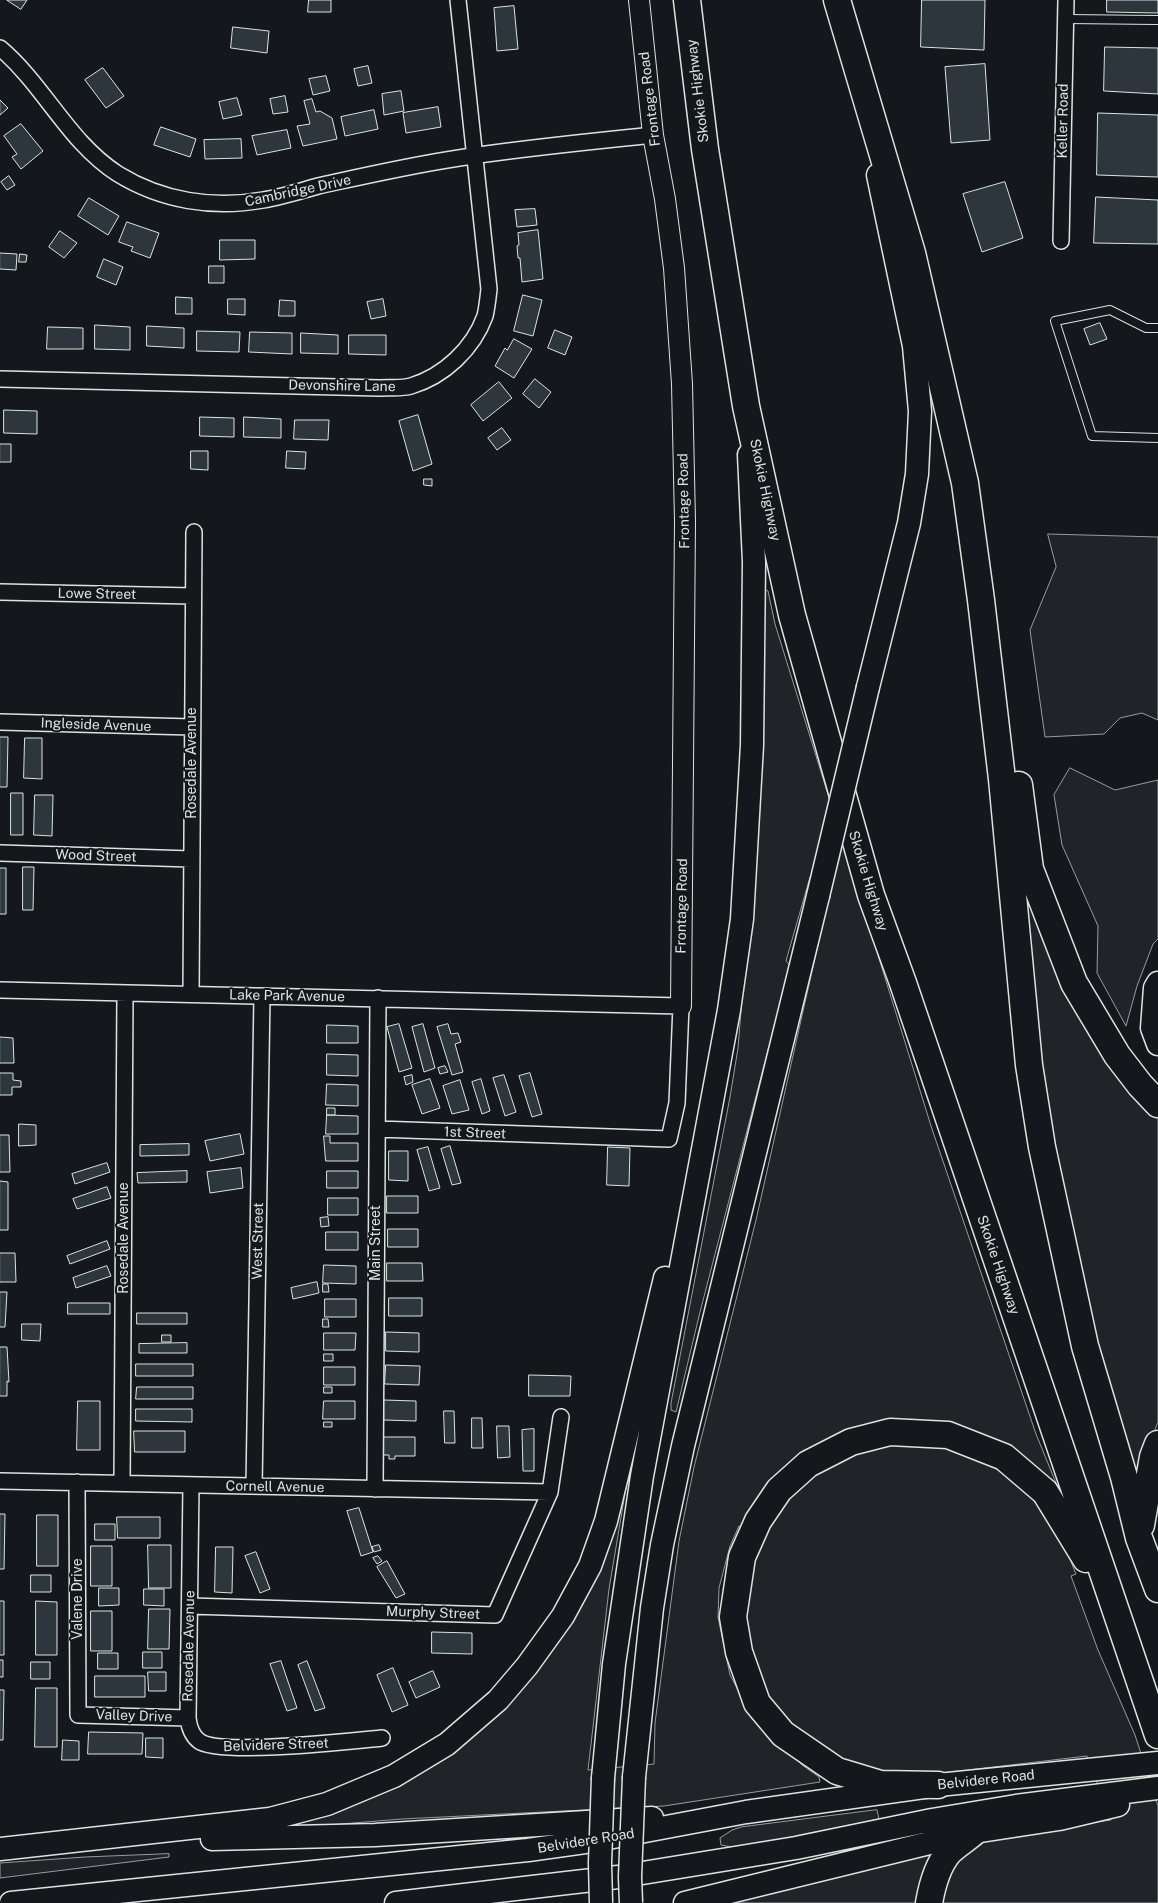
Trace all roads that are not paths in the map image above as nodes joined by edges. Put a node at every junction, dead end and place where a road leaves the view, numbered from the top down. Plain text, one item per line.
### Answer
1 (458, 0) edge
2 (639, 0) edge
3 (687, 0) edge
4 (837, 0) edge
5 (1066, 0) edge
6 (1066, 19) junction
7 (1158, 20) edge
8 (0, 48) edge
9 (852, 54) junction
10 (653, 135) junction
11 (474, 156) junction
12 (1061, 241) dead end
13 (1158, 328) edge
14 (0, 379) edge
15 (746, 406) junction
16 (1158, 438) edge
17 (965, 483) junction
18 (194, 532) dead end
19 (0, 592) edge
20 (193, 596) junction
21 (0, 722) edge
22 (192, 727) junction
23 (0, 853) edge
24 (191, 860) junction
25 (1158, 983) edge
26 (0, 990) edge
27 (125, 993) junction
28 (190, 994) junction
29 (262, 996) junction
30 (378, 998) junction
31 (681, 1006) junction
32 (1158, 1044) edge
33 (1158, 1104) edge
34 (377, 1129) junction
35 (697, 1188) junction
36 (561, 1417) dead end
37 (1158, 1444) edge
38 (0, 1481) edge
39 (77, 1482) junction
40 (122, 1483) junction
41 (191, 1485) junction
42 (254, 1486) junction
43 (375, 1488) junction
44 (550, 1492) junction
45 (1139, 1538) junction
46 (1158, 1589) edge
47 (190, 1606) junction
48 (1114, 1609) junction
49 (80, 1715) joint
50 (188, 1718) junction
51 (1158, 1735) edge
52 (382, 1738) dead end
53 (1158, 1763) edge
54 (938, 1785) junction
55 (1158, 1788) edge
56 (1114, 1799) junction
57 (746, 1812) junction
58 (974, 1832) junction
59 (58, 1843) junction
60 (0, 1849) edge
61 (11, 1903) edge
62 (396, 1903) edge
63 (601, 1903) edge
64 (631, 1903) edge
65 (685, 1903) edge
66 (928, 1903) edge

1 - 11 street, Devonshire Lane
2 - 10 street, Frontage Road
3 - 15 highway, Skokie Highway
4 - 9 highway
5 - 6 street, Keller Road
6 - 7 lane
6 - 12 street, Keller Road
8 - 11 street, Cambridge Drive
9 - 17 highway
9 - 64 main road, bridge
10 - 11 street, Cambridge Drive
10 - 31 street, Frontage Road
11 - 14 street, Devonshire Lane
13 - 16 lane
15 - 35 main road
15 - 48 highway, Skokie Highway
17 - 33 highway
17 - 45 highway
18 - 20 street, Rosedale Avenue
19 - 20 street, Lowe Street
20 - 22 street, Rosedale Avenue
21 - 22 street, Ingleside Avenue
22 - 24 street, Rosedale Avenue
23 - 24 street, Wood Street
24 - 28 street, Rosedale Avenue
25 - 32 main road
26 - 27 street, Lake Park Avenue
27 - 28 street, Lake Park Avenue
27 - 40 street, Rosedale Avenue
28 - 29 street, Lake Park Avenue
29 - 30 street, Lake Park Avenue
29 - 42 street, West Street
30 - 31 street, Lake Park Avenue
30 - 34 street, Main Street
31 - 34 street, 1st Street
34 - 43 street, Main Street
35 - 59 main road
35 - 63 main road, bridge
36 - 44 street, Murphy Street
37 - 45 highway
38 - 39 street, Cornell Avenue
39 - 40 street, Cornell Avenue
39 - 49 street, Valene Drive
40 - 41 street, Cornell Avenue
41 - 42 street, Cornell Avenue
41 - 47 street, Rosedale Avenue
42 - 43 street, Cornell Avenue
43 - 44 street, Cornell Avenue
44 - 47 street, Murphy Street
45 - 46 highway
47 - 50 street, Rosedale Avenue
48 - 51 highway, Skokie Highway
48 - 54 highway
49 - 50 street, Valley Drive
50 - 52 street, Belvidere Street
53 - 54 main road, Belvidere Road
54 - 57 main road, Belvidere Road
55 - 56 main road, Belvidere Road
56 - 58 main road
56 - 62 main road, Belvidere Road
57 - 59 main road
57 - 61 main road, Belvidere Road
58 - 65 main road
58 - 66 highway
59 - 60 main road

